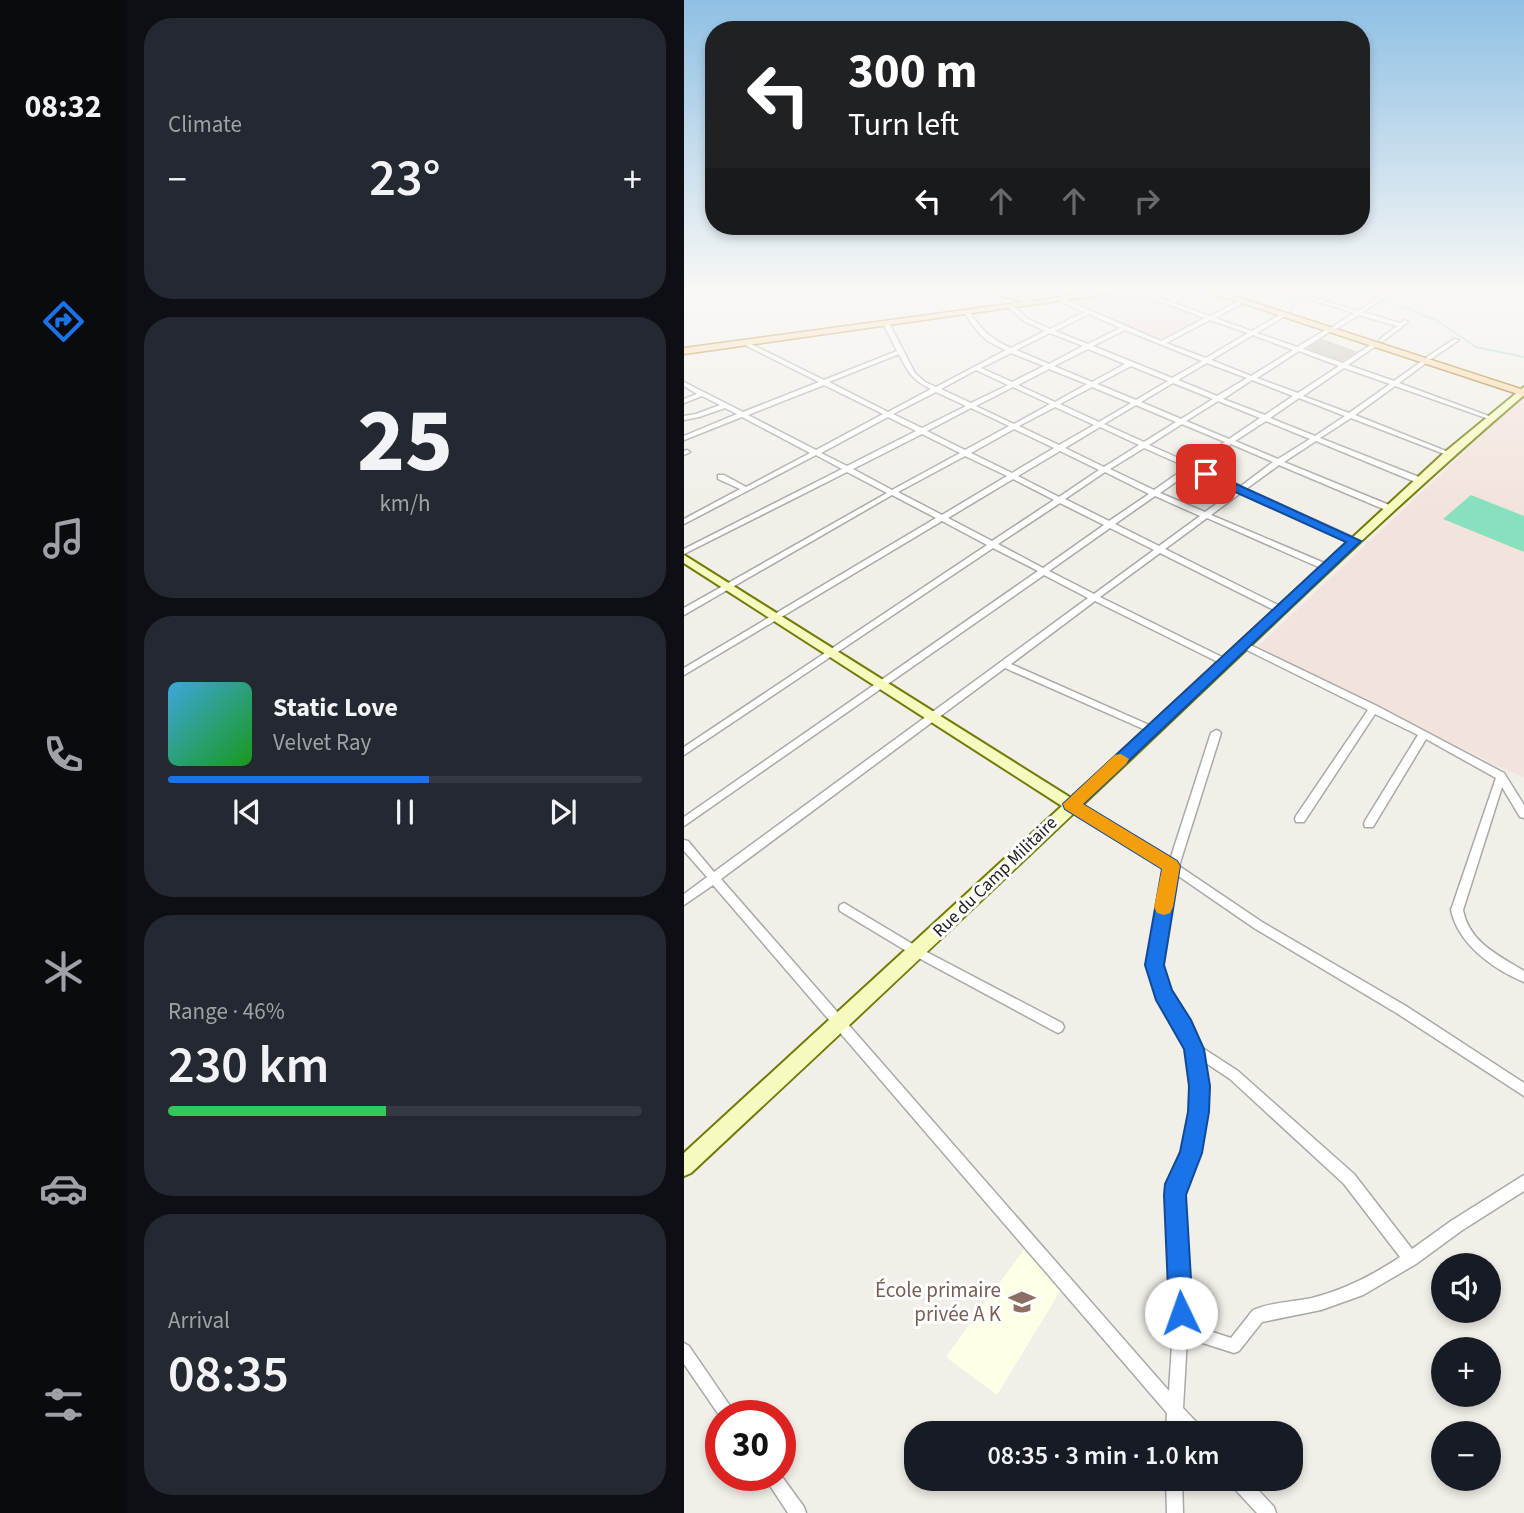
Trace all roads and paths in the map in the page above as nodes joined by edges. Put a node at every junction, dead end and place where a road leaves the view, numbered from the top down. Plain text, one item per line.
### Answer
1 (780, 361) edge
2 (877, 361) edge
3 (905, 361) edge
4 (990, 361) edge
5 (1034, 361) edge
6 (1062, 361) edge
7 (1125, 361) edge
8 (1206, 361) joint
9 (1279, 361) edge
10 (1331, 361) edge
11 (1350, 361) edge
12 (1426, 361) edge
13 (1429, 361) edge
14 (1131, 363) junction
15 (1344, 365) junction
16 (1049, 367) junction
17 (976, 368) junction
18 (1250, 378) junction
19 (1172, 379) junction
20 (821, 381) junction
21 (1395, 383) junction
22 (684, 384) edge
23 (1091, 384) junction
24 (1012, 385) junction
25 (935, 389) junction
26 (1523, 391) edge
27 (702, 394) junction
28 (1298, 396) junction
29 (1217, 398) junction
30 (684, 401) edge
31 (1135, 402) junction
32 (1054, 404) junction
33 (723, 406) junction
34 (970, 407) junction
35 (739, 414) junction
36 (888, 415) junction
37 (1350, 416) junction
38 (1265, 417) junction
39 (684, 418) edge
40 (1491, 418) junction
41 (1182, 421) junction
42 (1096, 424) junction
43 (1013, 428) junction
44 (920, 432) junction
45 (684, 438) edge
46 (1315, 438) junction
47 (1228, 443) junction
48 (1145, 446) junction
49 (1059, 448) junction
50 (813, 453) junction
51 (965, 454) junction
52 (1449, 454) junction
53 (1277, 463) junction
54 (845, 468) junction
55 (1191, 468) junction
56 (1105, 469) junction
57 (1011, 476) junction
58 (721, 477) dead end
59 (1421, 481) junction
60 (745, 489) junction
61 (1242, 490) junction
62 (893, 492) junction
63 (1156, 494) junction
64 (1059, 500) junction
65 (1391, 509) junction
66 (1206, 516) junction
67 (943, 518) junction
68 (684, 522) edge
69 (1111, 524) junction
70 (1354, 541) junction
71 (993, 544) junction
72 (1161, 549) junction
73 (684, 552) edge
74 (684, 558) edge
75 (1326, 567) junction
76 (1044, 572) junction
77 (729, 587) junction
78 (1094, 597) junction
79 (1281, 610) junction
80 (684, 612) edge
81 (777, 618) junction
82 (1244, 645) junction
83 (832, 652) junction
84 (1225, 662) junction
85 (1004, 664) junction
86 (684, 672) edge
87 (882, 685) junction
88 (1374, 708) junction
89 (932, 717) junction
90 (1153, 730) junction
91 (1216, 733) dead end
92 (1424, 734) junction
93 (684, 752) edge
94 (1501, 776) junction
95 (1071, 804) junction
96 (1524, 814) edge
97 (1299, 818) dead end
98 (684, 822) edge
99 (1369, 824) dead end
100 (684, 844) edge
101 (1171, 866) junction
102 (712, 878) junction
103 (684, 900) edge
104 (844, 908) dead end
105 (917, 952) junction
106 (1524, 977) edge
107 (839, 1023) junction
108 (1058, 1027) dead end
109 (1194, 1049) junction
110 (1524, 1090) edge
111 (684, 1166) edge
112 (1524, 1182) edge
113 (1411, 1259) junction
114 (1181, 1329) junction
115 (684, 1351) edge
116 (719, 1400) edge
117 (1173, 1409) junction
118 (1174, 1421) edge
119 (1184, 1421) edge
120 (782, 1491) edge
121 (1175, 1491) edge
122 (1248, 1491) edge
123 (798, 1513) edge
124 (1175, 1513) edge
125 (1268, 1513) edge

1 - 20 street
2 - 20 street
3 - 25 street
4 - 17 street
5 - 16 street
6 - 16 street
7 - 14 street
8 - 18 street
8 - 19 street
9 - 18 street
10 - 15 street
11 - 15 street
12 - 21 street
13 - 26 main road
14 - 19 street
14 - 23 street
15 - 21 street
15 - 28 street
16 - 23 street
16 - 24 street
17 - 24 street
17 - 25 street
18 - 28 street
18 - 29 street
19 - 29 street
19 - 31 street
20 - 35 street
20 - 36 street
21 - 37 street
21 - 40 street
22 - 27 street
23 - 31 street
23 - 32 street
24 - 32 street
24 - 34 street
25 - 34 street
25 - 36 street
26 - 40 street, Rue du Camp Militaire
27 - 30 street
27 - 33 street
28 - 37 street
28 - 38 street
29 - 38 street
29 - 41 street
31 - 41 street
31 - 42 street
32 - 42 street
32 - 43 street
33 - 35 street
33 - 39 street
34 - 43 street
34 - 44 street
35 - 45 street
35 - 50 street
36 - 44 street
36 - 50 street
37 - 46 street
37 - 52 street
38 - 46 street
38 - 47 street
40 - 52 street, Rue du Camp Militaire
41 - 47 street
41 - 48 street
42 - 48 street
42 - 49 street
43 - 49 street
43 - 51 street
44 - 51 street
44 - 54 street
46 - 53 street
46 - 59 street
47 - 53 street
47 - 55 street
48 - 55 street
48 - 56 street
49 - 56 street
49 - 57 street
50 - 54 street
50 - 60 street
51 - 57 street
51 - 62 street
52 - 59 street, Rue du Camp Militaire
53 - 61 street
53 - 65 street
54 - 62 street
54 - 73 street
55 - 61 street
55 - 63 street
56 - 63 street
56 - 64 street
57 - 64 street
57 - 67 street
58 - 60 street
59 - 65 street, Rue du Camp Militaire
60 - 68 street
61 - 66 street
61 - 70 street
62 - 67 street
62 - 77 street
63 - 66 street
63 - 69 street
64 - 69 street
64 - 71 street
65 - 70 street, Rue du Camp Militaire
66 - 72 street
66 - 75 street
67 - 71 street
67 - 81 street
69 - 72 street
69 - 76 street
70 - 75 street, Rue du Camp Militaire
71 - 76 street
71 - 83 street
72 - 78 street
72 - 79 street
74 - 77 street
75 - 79 street, Rue du Camp Militaire
76 - 78 street
76 - 87 street
77 - 80 street
77 - 81 street
78 - 84 street
78 - 85 street
79 - 82 street, Rue du Camp Militaire
81 - 83 street
81 - 86 street
82 - 84 street, Rue du Camp Militaire
82 - 88 street
83 - 87 street
83 - 93 street
84 - 90 street, Rue du Camp Militaire
85 - 89 street
85 - 90 street
87 - 89 street
87 - 98 street
88 - 92 street
88 - 97 street
89 - 95 street
89 - 102 street
90 - 95 street, Rue du Camp Militaire
91 - 101 street
92 - 94 street
92 - 99 street
94 - 96 street
94 - 106 street
95 - 101 street
95 - 105 street, Rue du Camp Militaire
100 - 102 street
101 - 109 street
101 - 110 street
102 - 103 street
102 - 107 street
104 - 105 street
105 - 107 street, Rue du Camp Militaire
105 - 108 street
107 - 111 street, Rue du Camp Militaire
107 - 117 street
109 - 113 street
109 - 114 street
112 - 113 street
113 - 114 street
114 - 117 street
115 - 116 street
117 - 118 street
117 - 119 street
120 - 123 street
121 - 124 street
122 - 125 street

